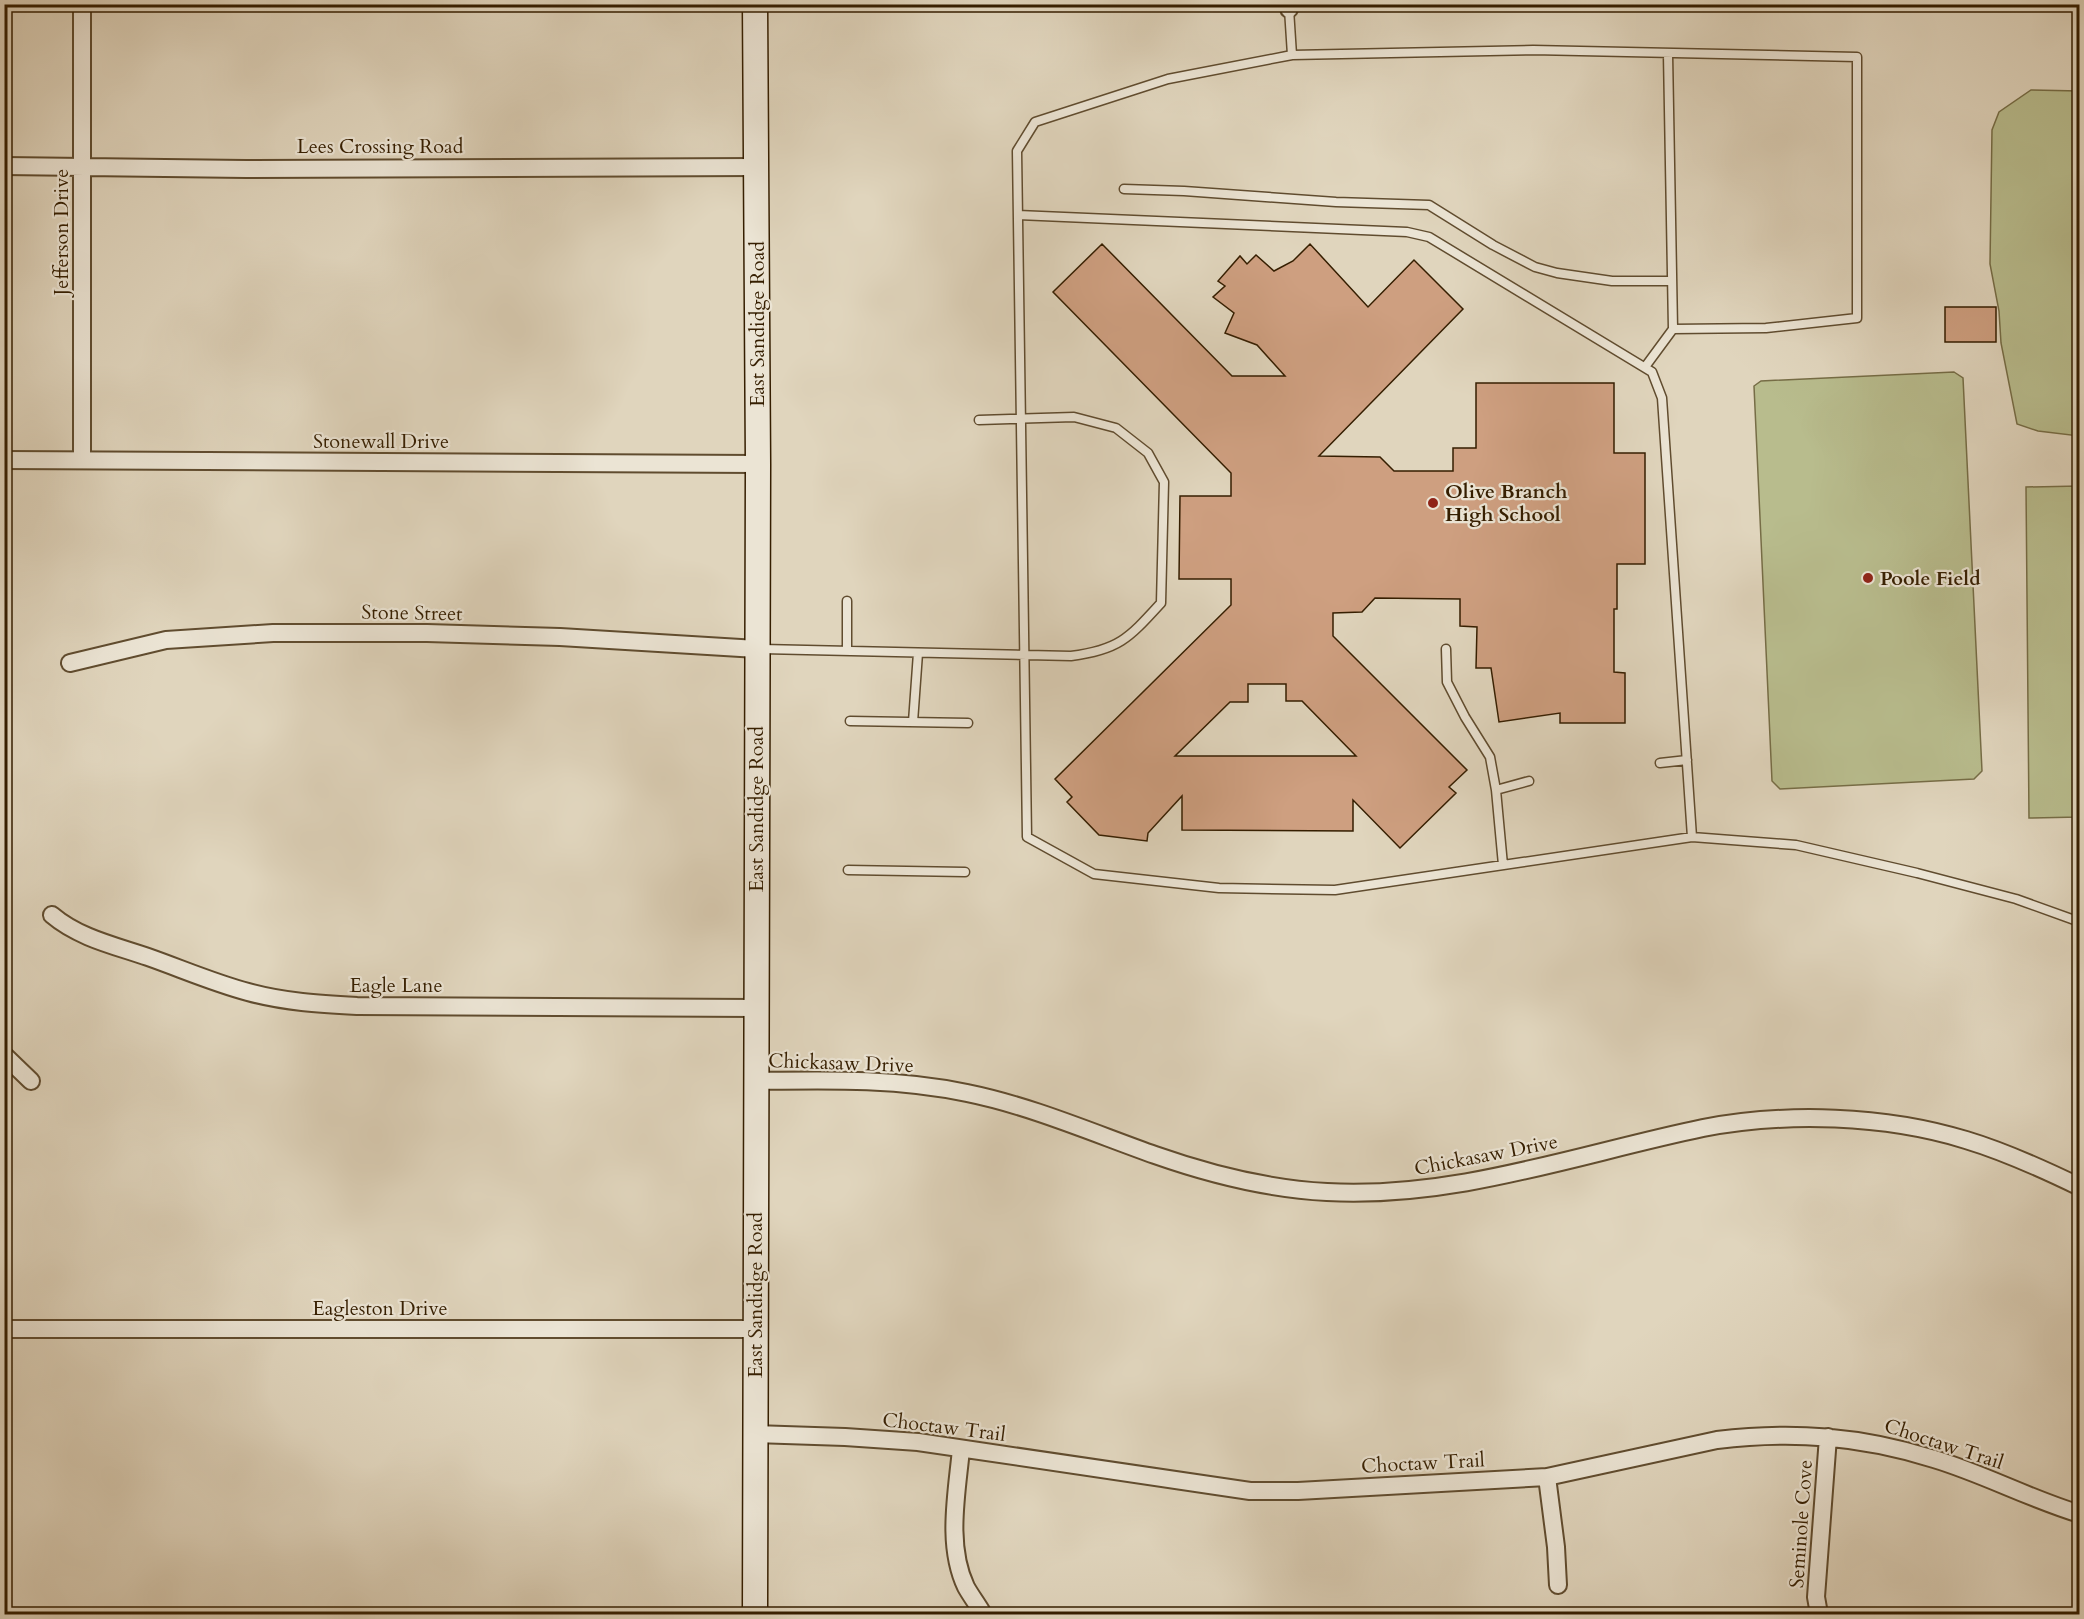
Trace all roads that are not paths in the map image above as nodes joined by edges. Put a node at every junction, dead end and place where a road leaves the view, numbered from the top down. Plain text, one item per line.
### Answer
1 (82, 4) edge
2 (755, 4) edge
3 (1289, 7) edge
4 (1668, 54) junction
5 (1292, 55) junction
6 (4, 166) edge
7 (82, 166) junction
8 (756, 166) junction
9 (1124, 189) dead end
10 (1018, 215) junction
11 (1672, 281) junction
12 (1673, 328) junction
13 (1645, 367) junction
14 (979, 420) dead end
15 (1021, 420) junction
16 (4, 460) edge
17 (82, 460) junction
18 (758, 464) junction
19 (847, 602) dead end
20 (757, 649) junction
21 (1446, 649) dead end
22 (847, 651) junction
23 (918, 653) junction
24 (1025, 655) junction
25 (70, 663) dead end
26 (850, 721) dead end
27 (913, 722) junction
28 (968, 723) dead end
29 (1687, 760) junction
30 (1660, 763) dead end
31 (1529, 781) dead end
32 (1496, 790) junction
33 (1692, 837) junction
34 (1503, 865) junction
35 (848, 870) dead end
36 (965, 872) dead end
37 (52, 915) dead end
38 (2079, 922) edge
39 (756, 1008) junction
40 (4, 1055) edge
41 (31, 1081) dead end
42 (756, 1081) junction
43 (2079, 1187) edge
44 (4, 1329) edge
45 (755, 1329) junction
46 (755, 1434) junction
47 (1828, 1437) junction
48 (961, 1449) junction
49 (1547, 1477) junction
50 (2079, 1514) edge
51 (1558, 1584) dead end
52 (755, 1614) edge
53 (984, 1614) edge
54 (1819, 1614) edge

1 - 7 street, Jefferson Drive
2 - 8 street, East Sandidge Road
3 - 5 lane
4 - 5 lane
4 - 11 lane
4 - 12 lane
5 - 10 lane
6 - 7 street, Lees Crossing Road
7 - 8 street, Lees Crossing Road
7 - 17 street, Jefferson Drive
8 - 18 street, East Sandidge Road
9 - 11 lane
10 - 13 lane
10 - 15 lane
11 - 12 lane
12 - 13 lane
13 - 29 lane
14 - 15 lane
15 - 24 lane
15 - 24 lane
16 - 17 street, Stonewall Drive
17 - 18 street, Stonewall Drive
18 - 20 street, East Sandidge Road
19 - 22 lane
20 - 22 lane
20 - 25 street, Stone Street
20 - 39 street, East Sandidge Road
21 - 32 lane
22 - 23 lane
23 - 24 lane
23 - 27 lane
24 - 34 lane
26 - 27 lane
27 - 28 lane
29 - 30 lane
29 - 33 lane
31 - 32 lane
32 - 34 lane
33 - 34 lane
33 - 38 lane
35 - 36 lane
37 - 39 street, Eagle Lane
39 - 42 street, East Sandidge Road
40 - 41 street
42 - 43 street, Chickasaw Drive
42 - 45 street, East Sandidge Road
44 - 45 street, Eagleston Drive
45 - 46 street, East Sandidge Road
46 - 48 street, Choctaw Trail
46 - 52 street, East Sandidge Road
47 - 49 street, Choctaw Trail
47 - 50 street, Choctaw Trail
47 - 54 street, Seminole Cove
48 - 49 street, Choctaw Trail
48 - 53 street
49 - 51 street

